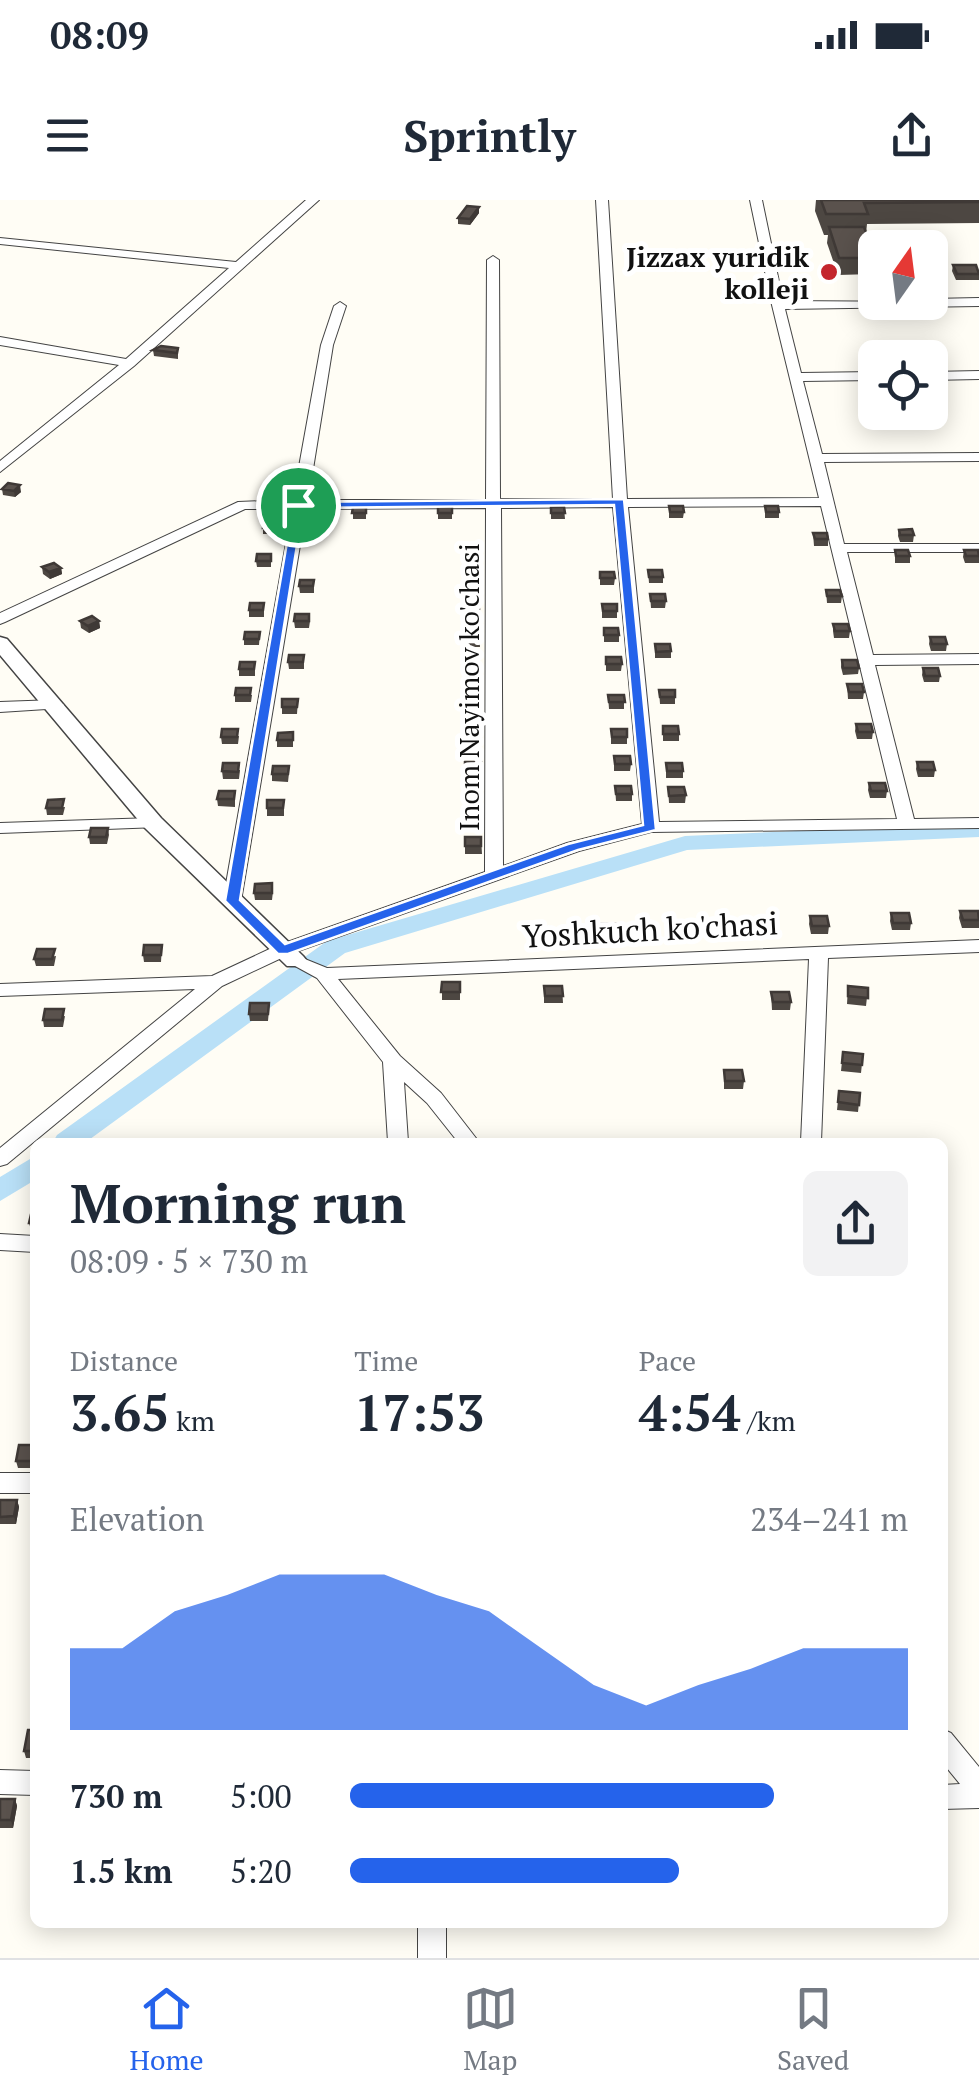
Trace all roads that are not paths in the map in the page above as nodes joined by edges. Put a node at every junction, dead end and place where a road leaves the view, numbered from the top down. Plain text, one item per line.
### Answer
1 (313, 200) edge
2 (602, 200) edge
3 (756, 200) edge
4 (0, 241) edge
5 (494, 260) dead end
6 (242, 266) junction
7 (979, 302) edge
8 (778, 305) junction
9 (340, 306) dead end
10 (0, 341) edge
11 (129, 363) junction
12 (979, 375) edge
13 (858, 376) edge
14 (948, 376) edge
15 (798, 377) junction
16 (979, 457) edge
17 (819, 458) junction
18 (0, 468) edge
19 (492, 502) junction
20 (620, 502) junction
21 (828, 502) junction
22 (298, 505) junction
23 (840, 548) junction
24 (979, 548) edge
25 (0, 619) edge
26 (0, 643) edge
27 (979, 659) edge
28 (866, 660) junction
29 (56, 706) junction
30 (0, 707) edge
31 (152, 823) junction
32 (979, 823) edge
33 (907, 825) junction
34 (650, 827) junction
35 (0, 828) edge
36 (494, 874) junction
37 (232, 901) junction
38 (979, 946) edge
39 (819, 950) junction
40 (302, 963) junction
41 (215, 982) junction
42 (0, 990) edge
43 (393, 1061) junction
44 (398, 1138) edge
45 (466, 1138) edge
46 (811, 1138) edge
47 (0, 1159) edge
48 (0, 1242) edge
49 (30, 1244) edge
50 (0, 1482) edge
51 (30, 1484) edge
52 (948, 1749) edge
53 (0, 1782) edge
54 (30, 1783) edge
55 (979, 1788) edge
56 (948, 1796) edge
57 (979, 1796) edge
58 (432, 1928) edge
59 (432, 1958) edge

1 - 6 street
2 - 20 street
3 - 8 street
4 - 6 street
5 - 19 street, Inom Nayimov ko'chasi
6 - 11 street
7 - 8 street
8 - 15 street
9 - 22 street
10 - 11 street
11 - 18 street
12 - 14 street
13 - 15 street
15 - 17 street
16 - 17 street
17 - 21 street
19 - 20 street
19 - 22 street
19 - 36 street, Inom Nayimov ko'chasi
20 - 21 street
20 - 34 street
21 - 23 street
22 - 25 street
22 - 37 street
23 - 24 street
23 - 28 street
26 - 29 street
27 - 28 street
28 - 33 street
29 - 30 street
29 - 31 street
31 - 35 street
31 - 37 street
32 - 33 street
33 - 34 street
34 - 36 street
36 - 40 street
37 - 40 street
38 - 39 street, Yoshkuch ko'chasi
39 - 40 street, Yoshkuch ko'chasi
39 - 46 street
40 - 41 street
40 - 43 street
41 - 42 street
41 - 47 street
43 - 44 street
43 - 45 street
48 - 49 street
50 - 51 street
52 - 55 street
53 - 54 street
56 - 57 street
58 - 59 street

